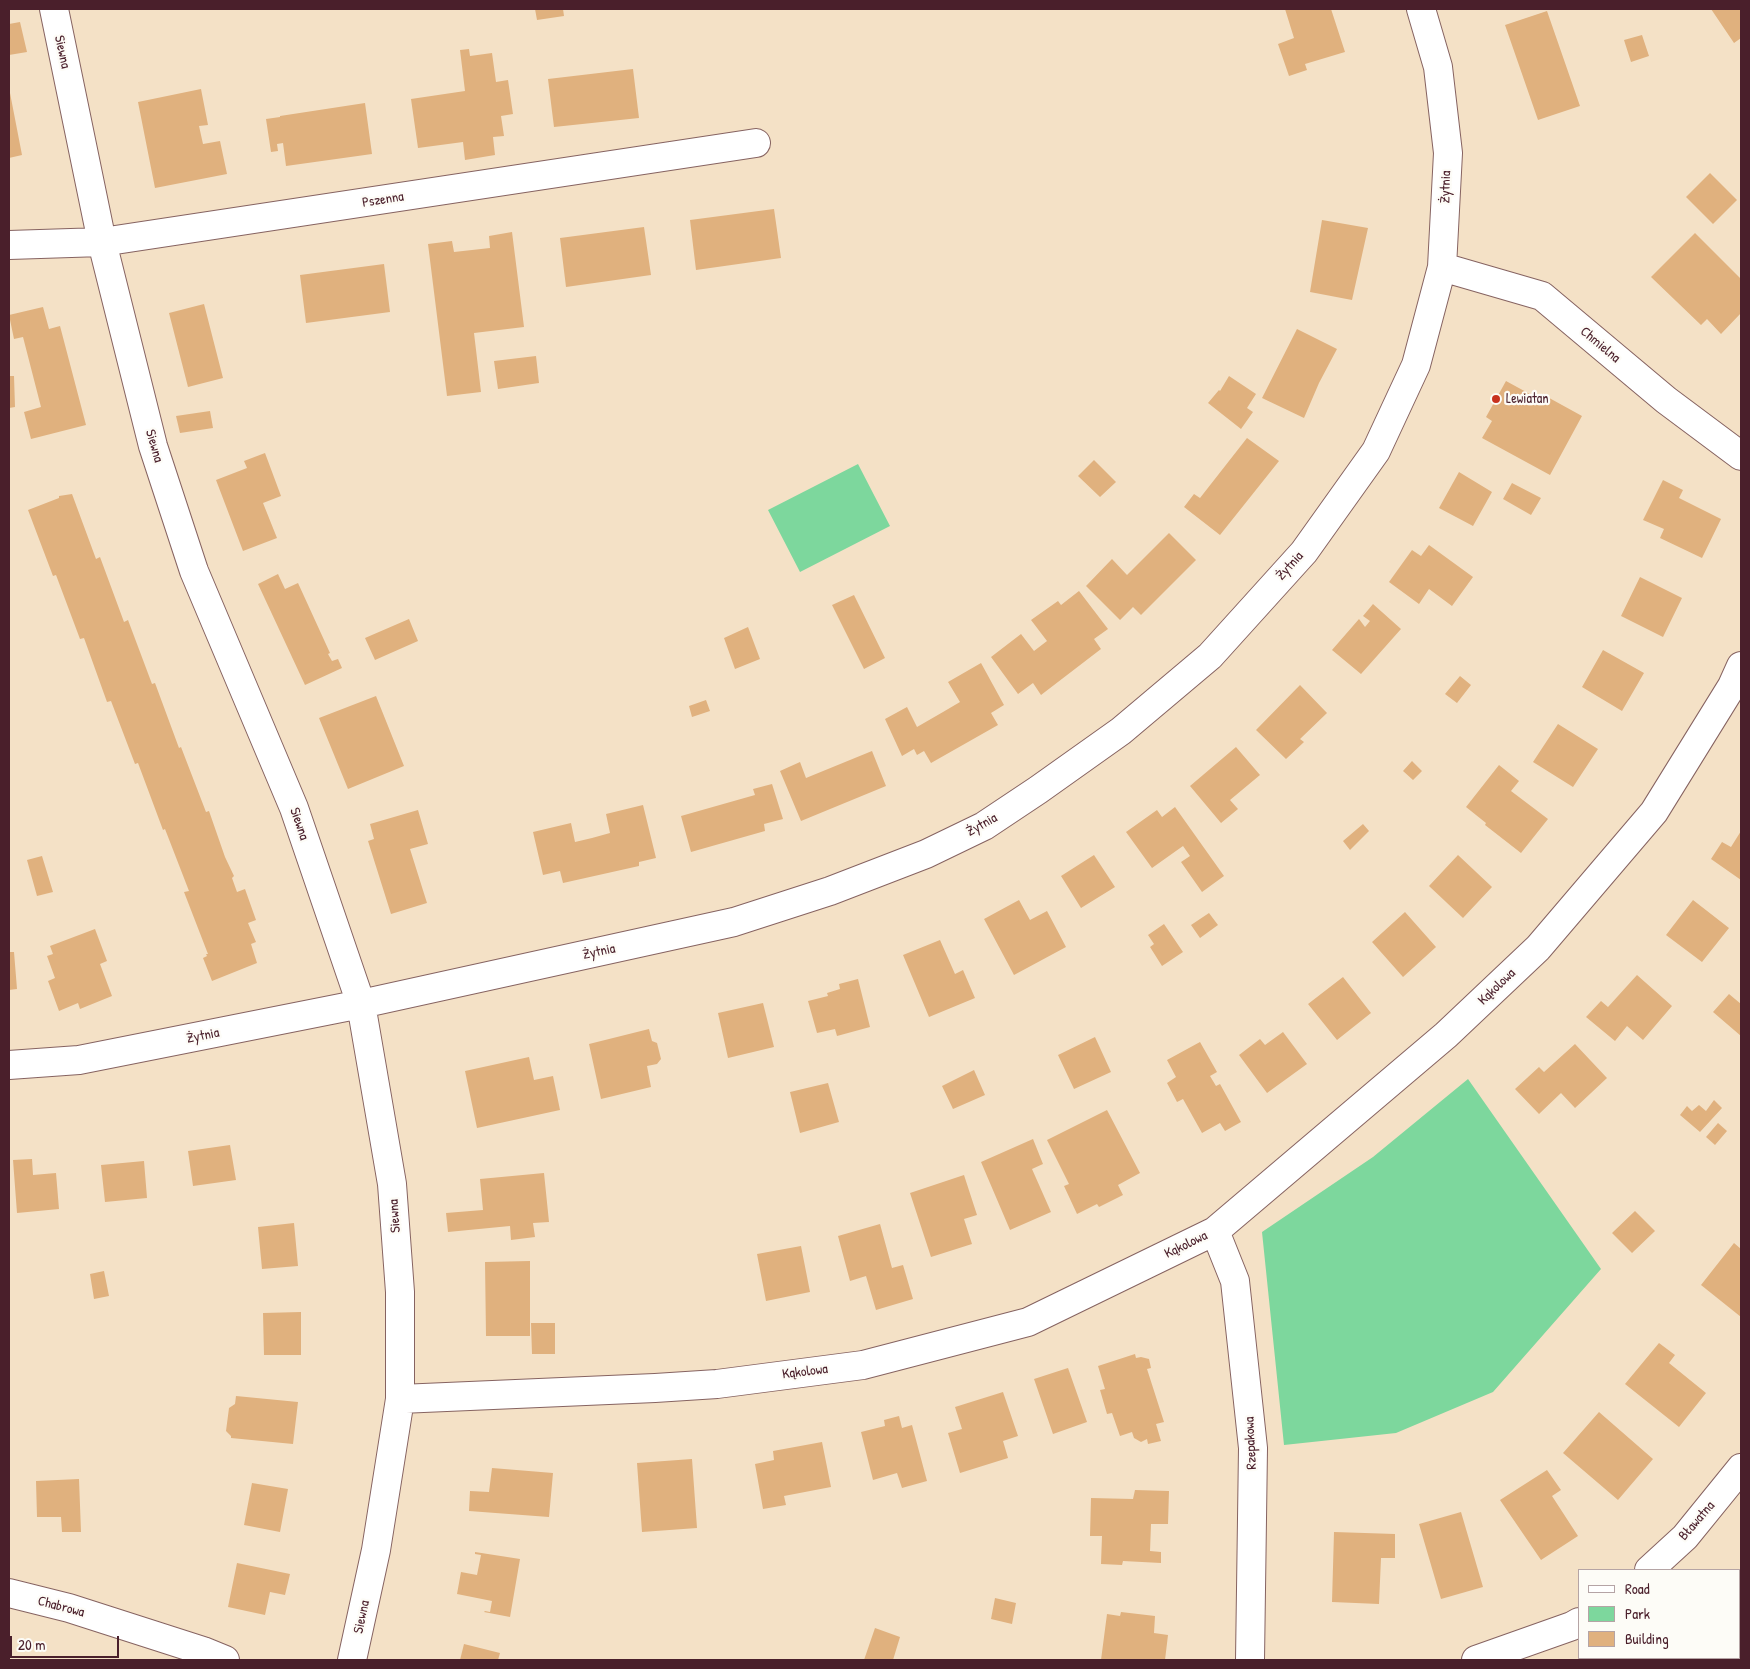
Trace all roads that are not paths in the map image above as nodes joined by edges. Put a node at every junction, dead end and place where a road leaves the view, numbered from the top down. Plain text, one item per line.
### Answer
1 (54, 9) edge
2 (1420, 9) edge
3 (756, 144) dead end
4 (102, 242) junction
5 (9, 245) edge
6 (1442, 267) junction
7 (1741, 456) edge
8 (1741, 666) edge
9 (361, 1004) junction
10 (9, 1065) edge
11 (1215, 1231) junction
12 (400, 1399) junction
13 (1741, 1468) edge
14 (1650, 1569) edge
15 (9, 1593) edge
16 (1578, 1623) edge
17 (225, 1660) edge
18 (352, 1660) edge
19 (1250, 1660) edge
20 (1476, 1660) edge

1 - 4 street, Siewna
2 - 6 street, Żytnia
3 - 4 street, Pszenna
4 - 5 street, Pszenna
4 - 9 street, Siewna
6 - 7 street, Chmielna
6 - 9 street, Żytnia
8 - 11 street, Kąkolowa
9 - 10 street, Żytnia
9 - 12 street, Siewna
11 - 12 street, Kąkolowa
11 - 19 street, Rzepakowa
12 - 18 street, Siewna
13 - 14 street, Bławatna
15 - 17 street, Chabrowa
16 - 20 street

